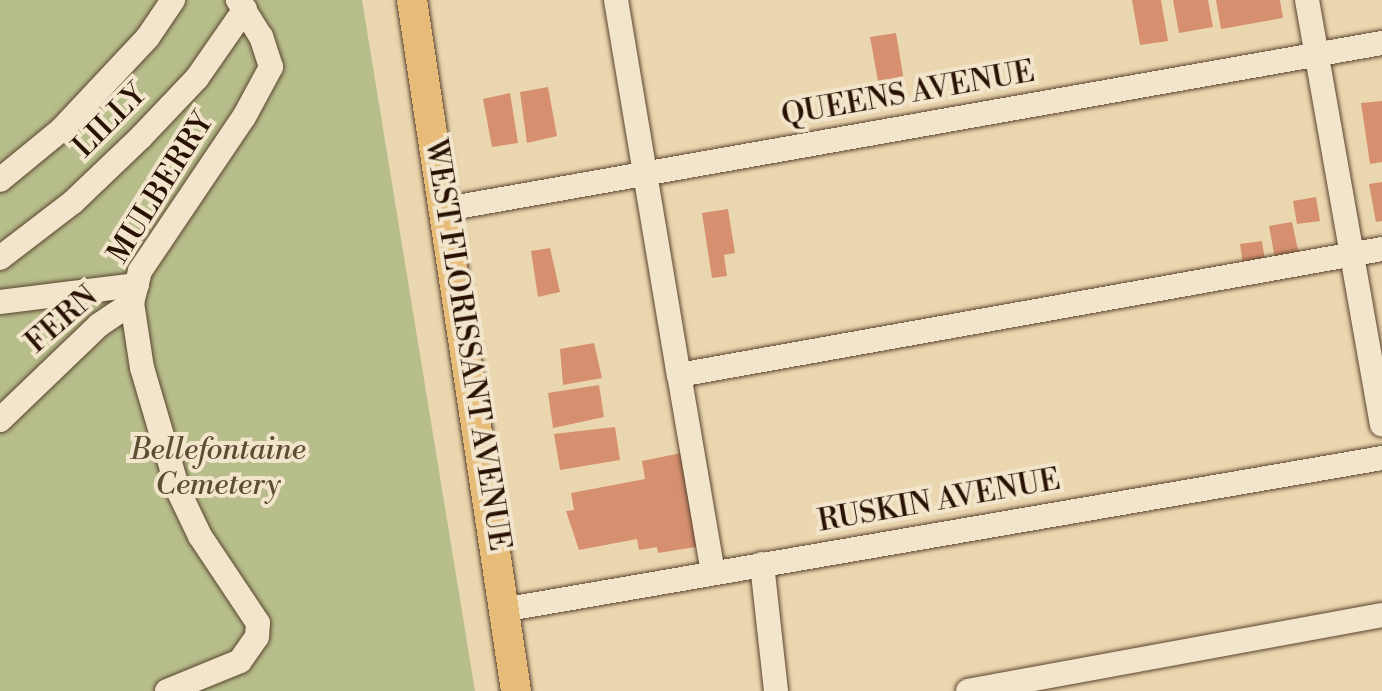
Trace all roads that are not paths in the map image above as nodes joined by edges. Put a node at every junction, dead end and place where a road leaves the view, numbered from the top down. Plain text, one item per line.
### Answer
1 (173, 0) edge
2 (412, 0) edge
3 (616, 0) edge
4 (1307, 0) edge
5 (241, 4) edge
6 (1382, 43) edge
7 (1317, 55) junction
8 (645, 173) junction
9 (0, 180) edge
10 (446, 209) junction
11 (1382, 249) edge
12 (1352, 254) junction
13 (0, 258) edge
14 (135, 294) junction
15 (0, 302) edge
16 (679, 375) junction
17 (0, 420) edge
18 (1382, 424) edge
19 (1382, 458) edge
20 (762, 564) junction
21 (713, 573) junction
22 (508, 609) junction
23 (1382, 615) edge
24 (167, 691) edge
25 (516, 691) edge
26 (776, 691) edge
27 (968, 691) edge

1 - 9 street
2 - 10 main road, WEST FLORISSANT AVENUE
3 - 8 street
4 - 7 street
5 - 13 street, LILLY
5 - 14 street, MULBERRY
6 - 7 street, QUEENS AVENUE
7 - 8 street, QUEENS AVENUE
7 - 12 street
8 - 10 street, QUEENS AVENUE
8 - 16 street
10 - 22 main road, WEST FLORISSANT AVENUE
11 - 12 street
12 - 16 street
12 - 18 street
14 - 15 street
14 - 17 street, FERN
14 - 24 street, MULBERRY
16 - 21 street
19 - 20 street, RUSKIN AVENUE
20 - 21 street, RUSKIN AVENUE
20 - 26 street
21 - 22 street, RUSKIN AVENUE
22 - 25 main road, WEST FLORISSANT AVENUE
23 - 27 street

